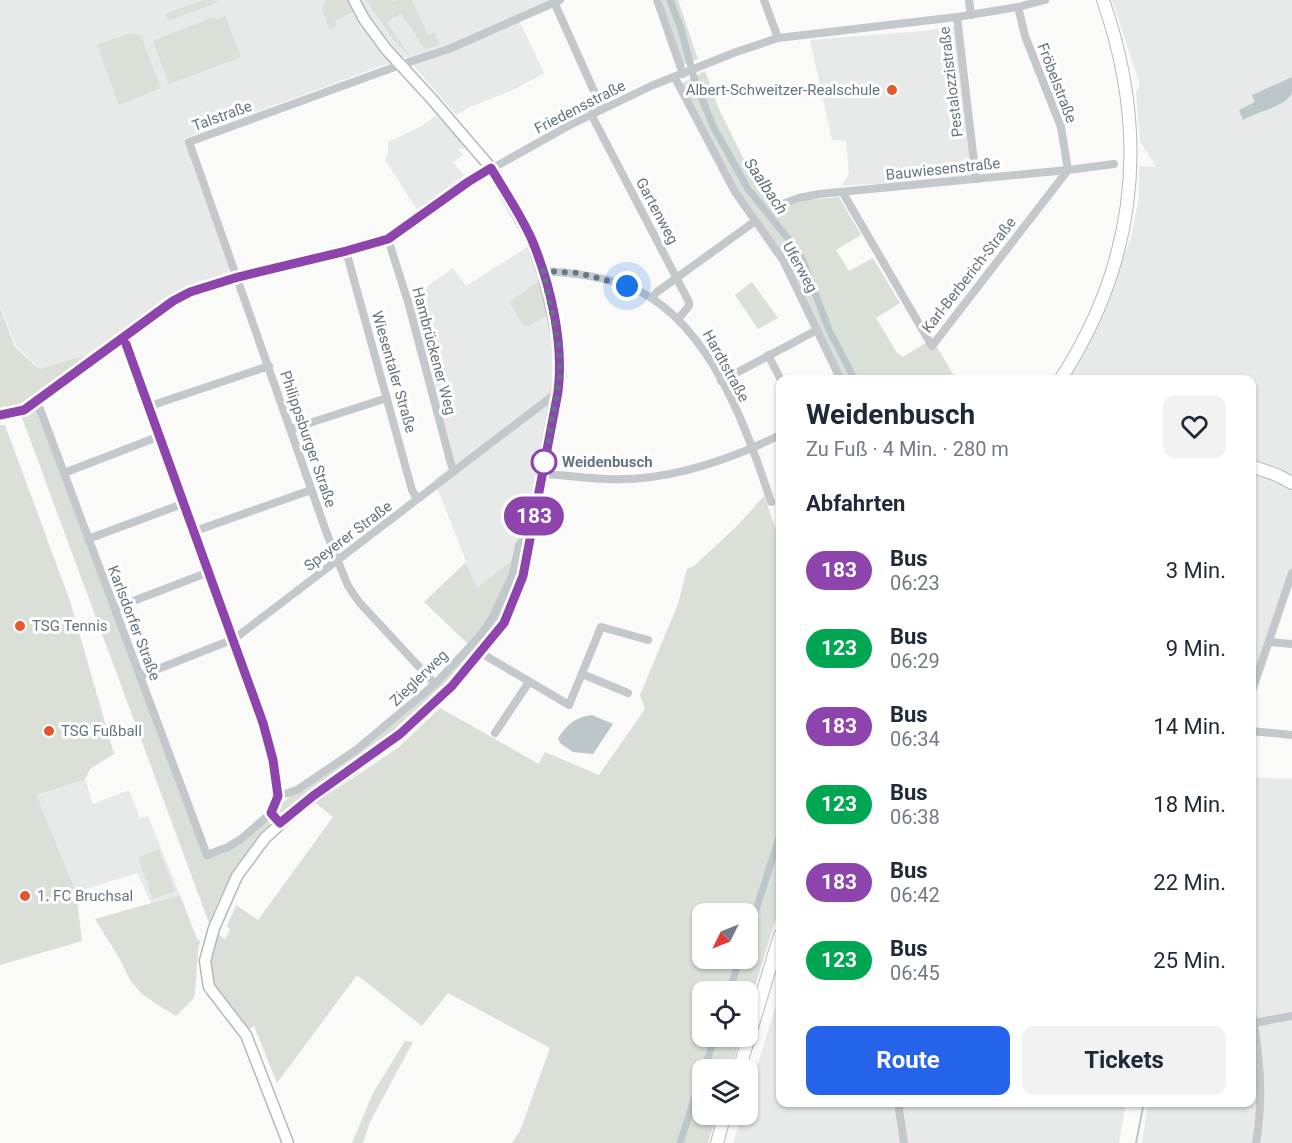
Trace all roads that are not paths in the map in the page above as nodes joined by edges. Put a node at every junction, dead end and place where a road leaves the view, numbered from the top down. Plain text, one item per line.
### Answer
1 (354, 0) edge
2 (657, 0) edge
3 (764, 0) edge
4 (969, 0) edge
5 (1045, 0) edge
6 (1103, 0) edge
7 (557, 1) edge
8 (1018, 7) junction
9 (971, 15) junction
10 (957, 17) junction
11 (778, 38) junction
12 (400, 65) junction
13 (682, 75) junction
14 (602, 109) junction
15 (591, 114) junction
16 (1114, 164) dead end
17 (491, 168) junction
18 (1068, 170) junction
19 (976, 179) junction
20 (843, 193) junction
21 (777, 206) dead end
22 (754, 222) junction
23 (388, 239) junction
24 (346, 251) junction
25 (543, 271) junction
26 (238, 277) junction
27 (676, 278) junction
28 (651, 298) junction
29 (679, 318) junction
30 (817, 330) junction
31 (122, 338) junction
32 (768, 355) junction
33 (269, 366) junction
34 (778, 375) edge
35 (839, 375) edge
36 (1063, 375) edge
37 (721, 381) junction
38 (558, 392) junction
39 (387, 398) junction
40 (35, 401) junction
41 (150, 406) junction
42 (0, 416) edge
43 (291, 429) junction
44 (160, 436) junction
45 (776, 437) edge
46 (753, 448) junction
47 (1256, 468) edge
48 (454, 471) junction
49 (64, 473) junction
50 (542, 474) junction
51 (1277, 475) junction
52 (1292, 476) edge
53 (1292, 483) edge
54 (311, 490) junction
55 (417, 499) junction
56 (771, 502) dead end
57 (185, 503) junction
58 (195, 531) junction
59 (88, 539) junction
60 (531, 539) junction
61 (337, 560) junction
62 (209, 572) junction
63 (1292, 573) edge
64 (115, 608) junction
65 (234, 639) junction
66 (648, 640) dead end
67 (1269, 642) junction
68 (1292, 644) edge
69 (481, 653) junction
70 (582, 674) junction
71 (140, 676) junction
72 (1256, 680) edge
73 (529, 682) junction
74 (435, 684) junction
75 (628, 693) dead end
76 (1256, 731) edge
77 (495, 733) dead end
78 (1292, 735) edge
79 (278, 796) junction
80 (271, 813) junction
81 (280, 823) junction
82 (776, 949) edge
83 (1292, 1016) edge
84 (1256, 1023) edge
85 (1256, 1037) edge
86 (742, 1059) edge
87 (899, 1107) edge
88 (722, 1125) edge
89 (288, 1143) edge
90 (717, 1143) edge
91 (904, 1143) edge
92 (1256, 1143) edge

1 - 12 main road
2 - 13 street, Uferweg
3 - 11 street
4 - 9 street
5 - 8 street, Friedensstraße
6 - 36 main road
7 - 12 street
7 - 14 street
8 - 9 street, Friedensstraße
8 - 18 street, Fröbelstraße
9 - 10 street, Friedensstraße
10 - 11 street, Friedensstraße
10 - 19 street, Pestalozzistraße
11 - 13 street, Friedensstraße
12 - 17 main road
12 - 26 street, Talstraße
13 - 14 street, Friedensstraße
13 - 22 street, Uferweg
14 - 15 street, Friedensstraße
15 - 17 street, Friedensstraße
15 - 27 street, Gartenweg
16 - 18 street, Bauwiesenstraße
17 - 23 street, Friedensstraße
17 - 25 main road
18 - 19 street, Bauwiesenstraße
18 - 20 street, Karl-Berberich-Straße
19 - 20 street, Bauwiesenstraße
20 - 21 street, Bauwiesenstraße
22 - 27 street
22 - 30 street, Uferweg
23 - 24 street, Friedensstraße
23 - 48 street, Hambrückener Weg
24 - 26 street, Friedensstraße
24 - 39 street, Wiesentaler Straße
25 - 28 street, Hardtstraße
25 - 38 main road
26 - 31 street, Friedensstraße
26 - 33 street, Philippsburger Straße
27 - 28 street
27 - 29 street, Gartenweg
28 - 29 street, Hardtstraße
29 - 37 street, Hardtstraße
30 - 32 street
30 - 35 street, Uferweg
31 - 40 street, Friedensstraße
31 - 41 street
32 - 34 street
32 - 37 street
33 - 41 street
33 - 43 street, Philippsburger Straße
37 - 46 street, Hardtstraße
38 - 48 street, Speyerer Straße
38 - 50 main road
39 - 43 street
39 - 55 street, Wiesentaler Straße
40 - 42 street, Friedensstraße
40 - 49 street, Karlsdorfer Straße
41 - 44 street
43 - 54 street, Philippsburger Straße
44 - 49 street
44 - 57 street
45 - 46 street
46 - 50 street
46 - 56 street, Hardtstraße
47 - 51 main road
48 - 55 street, Speyerer Straße
49 - 59 street, Karlsdorfer Straße
50 - 60 main road
51 - 52 main road
51 - 53 main road
54 - 58 street
54 - 61 street, Philippsburger Straße
55 - 61 street, Speyerer Straße
57 - 58 street
57 - 59 street
58 - 62 street
59 - 64 street, Karlsdorfer Straße
60 - 69 main road
60 - 74 street, Zieglerweg
61 - 65 street, Speyerer Straße
61 - 74 street, Philippsburger Straße
62 - 64 street
62 - 65 street
63 - 67 street
64 - 71 street, Karlsdorfer Straße
65 - 71 street, Speyerer Straße
65 - 79 street
66 - 70 street
67 - 68 street
67 - 72 street
69 - 73 street
69 - 81 main road
70 - 73 street
70 - 75 street
71 - 80 street, Karlsdorfer Straße
73 - 77 street
74 - 79 street, Zieglerweg
76 - 78 street
79 - 80 street
80 - 81 street
81 - 89 main road
82 - 86 main road
83 - 84 street
85 - 92 street
87 - 91 street
88 - 90 main road

